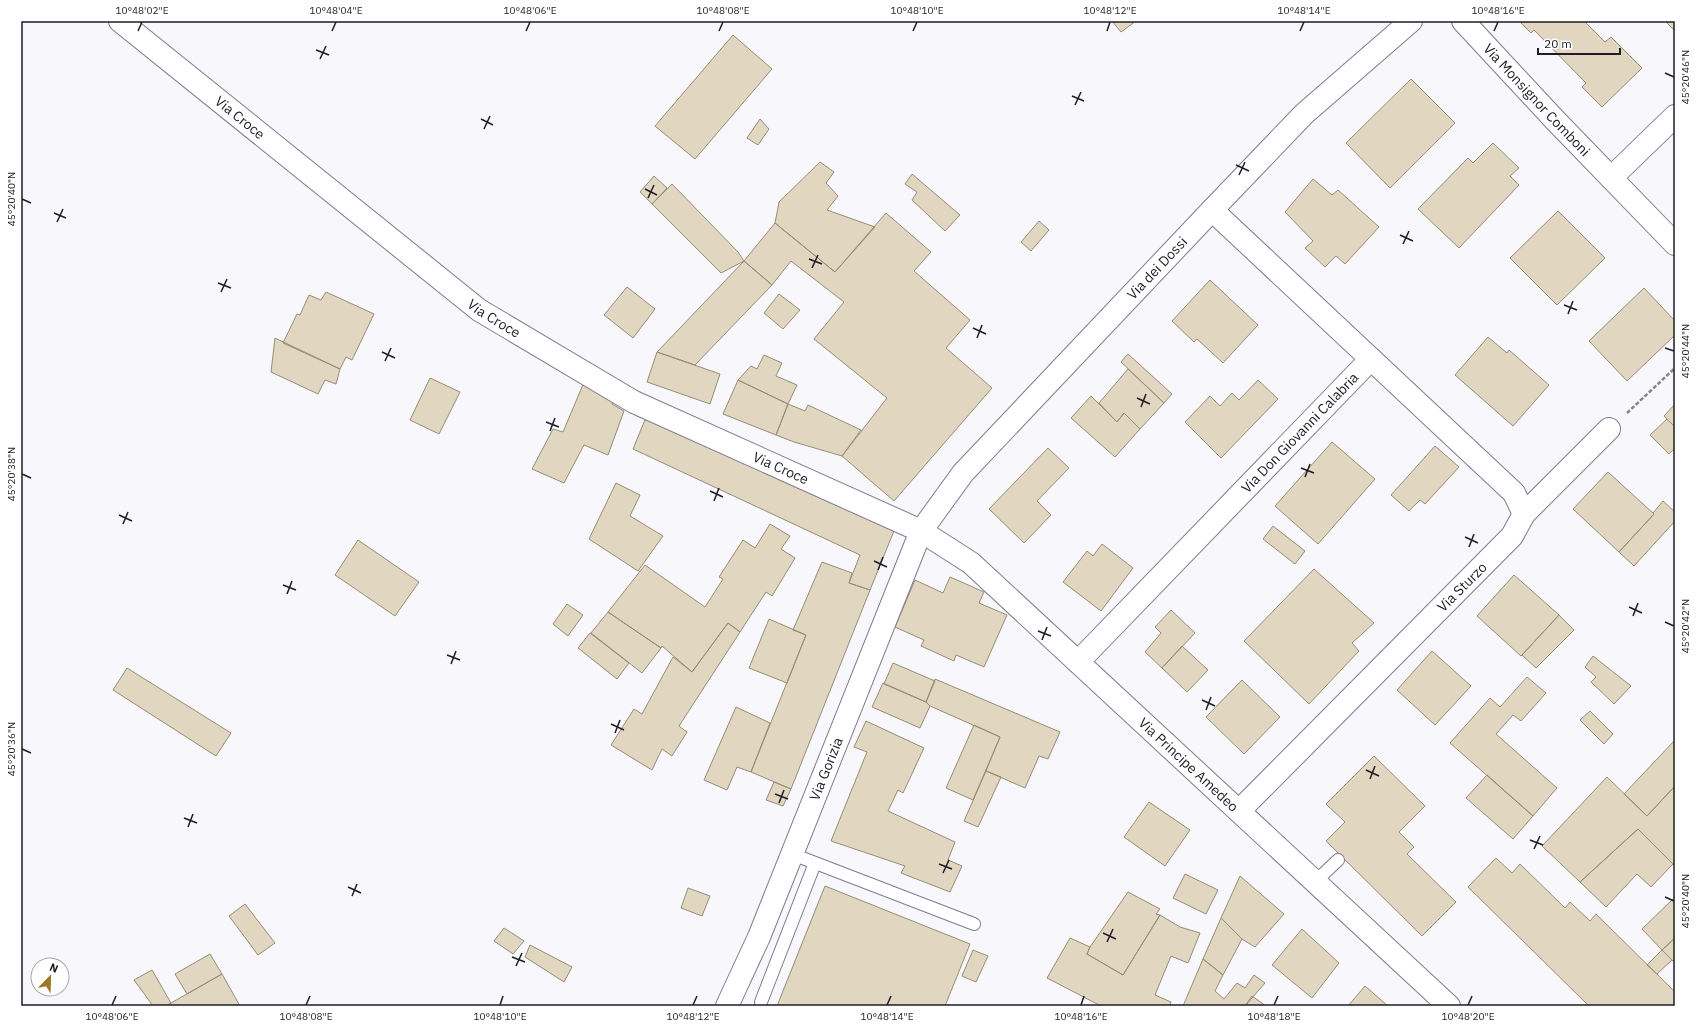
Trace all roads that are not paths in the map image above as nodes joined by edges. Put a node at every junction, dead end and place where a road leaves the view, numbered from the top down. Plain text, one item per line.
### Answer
1 (120, 21) edge
2 (1411, 21) edge
3 (1463, 21) edge
4 (1675, 116) edge
5 (1611, 178) junction
6 (1212, 210) junction
7 (1675, 244) edge
8 (1371, 359) junction
9 (1609, 430) road end
10 (1524, 514) junction
11 (921, 531) junction
12 (1078, 662) junction
13 (1239, 811) junction
14 (792, 854) junction
15 (1338, 860) dead end
16 (815, 863) junction
17 (1315, 882) junction
18 (974, 924) dead end
19 (761, 1002) dead end
20 (727, 1006) edge
21 (1449, 1006) edge

1 - 11 street, Via Croce
2 - 6 street, Via dei Dossi
3 - 5 street, Via Monsignor Comboni
4 - 5 street
5 - 7 street, Via Monsignor Comboni
6 - 8 street
6 - 11 street, Via dei Dossi
8 - 10 street
8 - 12 street, Via Don Giovanni Calabria
9 - 10 street, Via Sturzo
10 - 13 street, Via Sturzo
11 - 12 street, Via Principe Amedeo
11 - 14 street, Via Gorizia
12 - 13 street, Via Principe Amedeo
13 - 17 street, Via Principe Amedeo
14 - 16 lane
14 - 20 street, Via Gorizia
15 - 17 lane
16 - 18 lane
16 - 19 lane
17 - 21 street, Via Principe Amedeo

